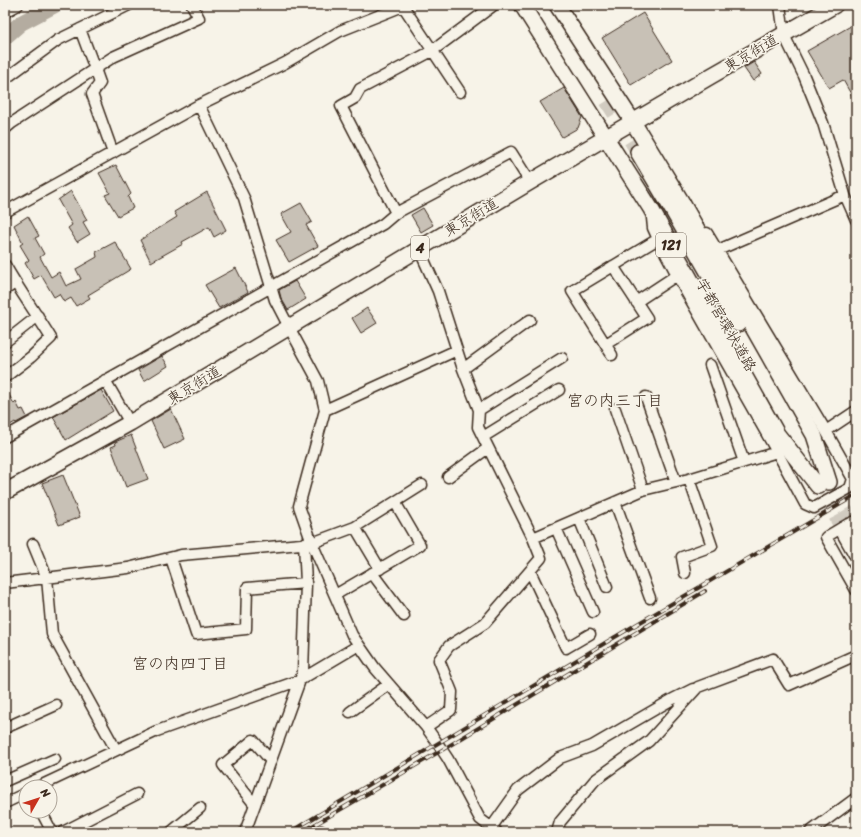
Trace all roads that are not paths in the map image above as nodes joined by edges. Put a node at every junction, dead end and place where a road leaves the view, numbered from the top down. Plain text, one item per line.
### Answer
1 (18, 5) edge
2 (129, 5) edge
3 (192, 5) edge
4 (494, 5) edge
5 (522, 5) edge
6 (532, 5) edge
7 (545, 5) edge
8 (557, 5) edge
9 (780, 5) edge
10 (835, 5) edge
11 (5, 12) edge
12 (80, 29) junction
13 (784, 34) junction
14 (432, 51) junction
15 (95, 69) junction
16 (5, 79) edge
17 (460, 92) dead end
18 (199, 105) junction
19 (633, 122) junction
20 (5, 129) edge
21 (606, 137) junction
22 (113, 153) junction
23 (633, 154) tunnel mouth
24 (530, 182) junction
25 (845, 195) junction
26 (681, 201) junction
27 (651, 209) junction
28 (5, 212) edge
29 (396, 213) junction
30 (855, 215) edge
31 (658, 239) junction
32 (419, 249) junction
33 (718, 250) junction
34 (5, 265) edge
35 (613, 266) junction
36 (677, 275) junction
37 (15, 283) junction
38 (271, 287) junction
39 (5, 290) edge
40 (636, 302) junction
41 (38, 316) junction
42 (530, 320) dead end
43 (288, 327) junction
44 (5, 342) edge
45 (606, 344) junction
46 (457, 350) junction
47 (612, 355) dead end
48 (562, 358) dead end
49 (710, 365) dead end
50 (463, 369) junction
51 (5, 378) edge
52 (105, 380) junction
53 (559, 390) dead end
54 (646, 396) dead end
55 (615, 409) dead end
56 (325, 410) junction
57 (479, 410) junction
58 (856, 411) edge
59 (130, 423) junction
60 (826, 431) junction
61 (5, 437) edge
62 (483, 437) junction
63 (488, 448) junction
64 (777, 452) junction
65 (744, 462) junction
66 (448, 477) dead end
67 (689, 479) junction
68 (676, 482) junction
69 (422, 484) dead end
70 (826, 488) junction
71 (643, 490) junction
72 (5, 492) edge
73 (395, 502) junction
74 (615, 502) junction
75 (579, 518) junction
76 (852, 525) edge
77 (355, 527) junction
78 (556, 528) junction
79 (533, 538) junction
80 (308, 543) junction
81 (33, 544) dead end
82 (856, 553) edge
83 (171, 558) junction
84 (376, 571) junction
85 (530, 571) junction
86 (685, 574) dead end
87 (48, 578) junction
88 (5, 583) edge
89 (306, 583) junction
90 (607, 587) dead end
91 (856, 590) edge
92 (335, 595) junction
93 (650, 598) dead end
94 (593, 612) dead end
95 (404, 616) dead end
96 (590, 634) dead end
97 (358, 645) junction
98 (856, 655) edge
99 (300, 680) junction
100 (388, 684) junction
101 (698, 687) junction
102 (56, 705) dead end
103 (350, 712) dead end
104 (426, 727) junction
105 (5, 728) edge
106 (116, 750) junction
107 (55, 759) dead end
108 (270, 761) junction
109 (55, 779) edge
110 (5, 781) edge
111 (137, 794) dead end
112 (18, 797) edge
113 (856, 798) edge
114 (5, 803) edge
115 (255, 805) junction
116 (200, 808) dead end
117 (45, 819) edge
118 (494, 830) edge
119 (52, 832) edge
120 (63, 832) edge
121 (171, 832) edge
122 (245, 832) edge
123 (557, 832) edge
124 (810, 832) edge

1 - 11 street
2 - 12 street
3 - 15 street
4 - 14 street
5 - 21 highway, 121
6 - 7 highway
8 - 19 highway, 121
9 - 13 street
10 - 13 highway, 東京街道 / 4
12 - 15 street
12 - 16 street
13 - 19 highway, 東京街道 / 4
13 - 25 street
14 - 17 street
14 - 18 street
14 - 29 street
15 - 20 street
15 - 22 street
18 - 22 street
18 - 38 street
19 - 21 highway, 東京街道 / 4
19 - 26 highway, 121
21 - 24 highway, 東京街道 / 4
21 - 27 highway, 121
22 - 28 street
23 - 70 highway, 宇都宮環状道路 / 121
24 - 29 street
24 - 32 highway, 東京街道 / 4
25 - 30 street
25 - 33 street
26 - 33 street
26 - 70 highway, 121
27 - 31 street
27 - 70 highway, 121
29 - 38 street
31 - 35 street
31 - 36 street
32 - 43 highway, 東京街道 / 4
32 - 46 street
33 - 60 street
34 - 37 street
35 - 40 street
35 - 45 street
36 - 40 street
36 - 64 street
37 - 39 street
37 - 41 street
38 - 43 street
38 - 52 street
40 - 45 street
41 - 44 street
41 - 51 street
42 - 50 street
43 - 56 street
43 - 59 highway, 東京街道 / 4
45 - 47 street
46 - 50 street
46 - 56 street
48 - 57 street
49 - 65 street
50 - 57 street
52 - 59 street
52 - 61 street
53 - 62 street
54 - 68 street
55 - 71 street
56 - 80 street
57 - 62 street
58 - 60 street
59 - 72 highway, 東京街道 / 4
60 - 64 street
62 - 63 street
63 - 66 street
63 - 79 street
64 - 65 street
65 - 67 street
67 - 68 street
67 - 86 street
68 - 71 street
69 - 73 street
71 - 74 street
73 - 77 street
73 - 84 street
74 - 75 street
74 - 93 street
75 - 78 street
75 - 90 street
76 - 82 highway
76 - 91 street
77 - 80 street
77 - 84 street
78 - 79 street
78 - 94 street
79 - 85 street
80 - 83 street
80 - 89 street
80 - 92 street
81 - 87 street
83 - 87 street
83 - 89 street
84 - 92 street
84 - 95 street
85 - 96 street
85 - 104 street
87 - 88 street
87 - 106 street
89 - 99 street
92 - 97 street
97 - 99 street
97 - 100 street
98 - 101 street
99 - 106 street
99 - 108 street
100 - 103 street
100 - 104 street
101 - 118 street
101 - 123 street
102 - 105 street
104 - 118 street
106 - 109 street
107 - 110 street
108 - 115 street
108 - 115 street
111 - 120 street
112 - 114 street
113 - 124 street
115 - 122 street
116 - 121 street
117 - 119 street

